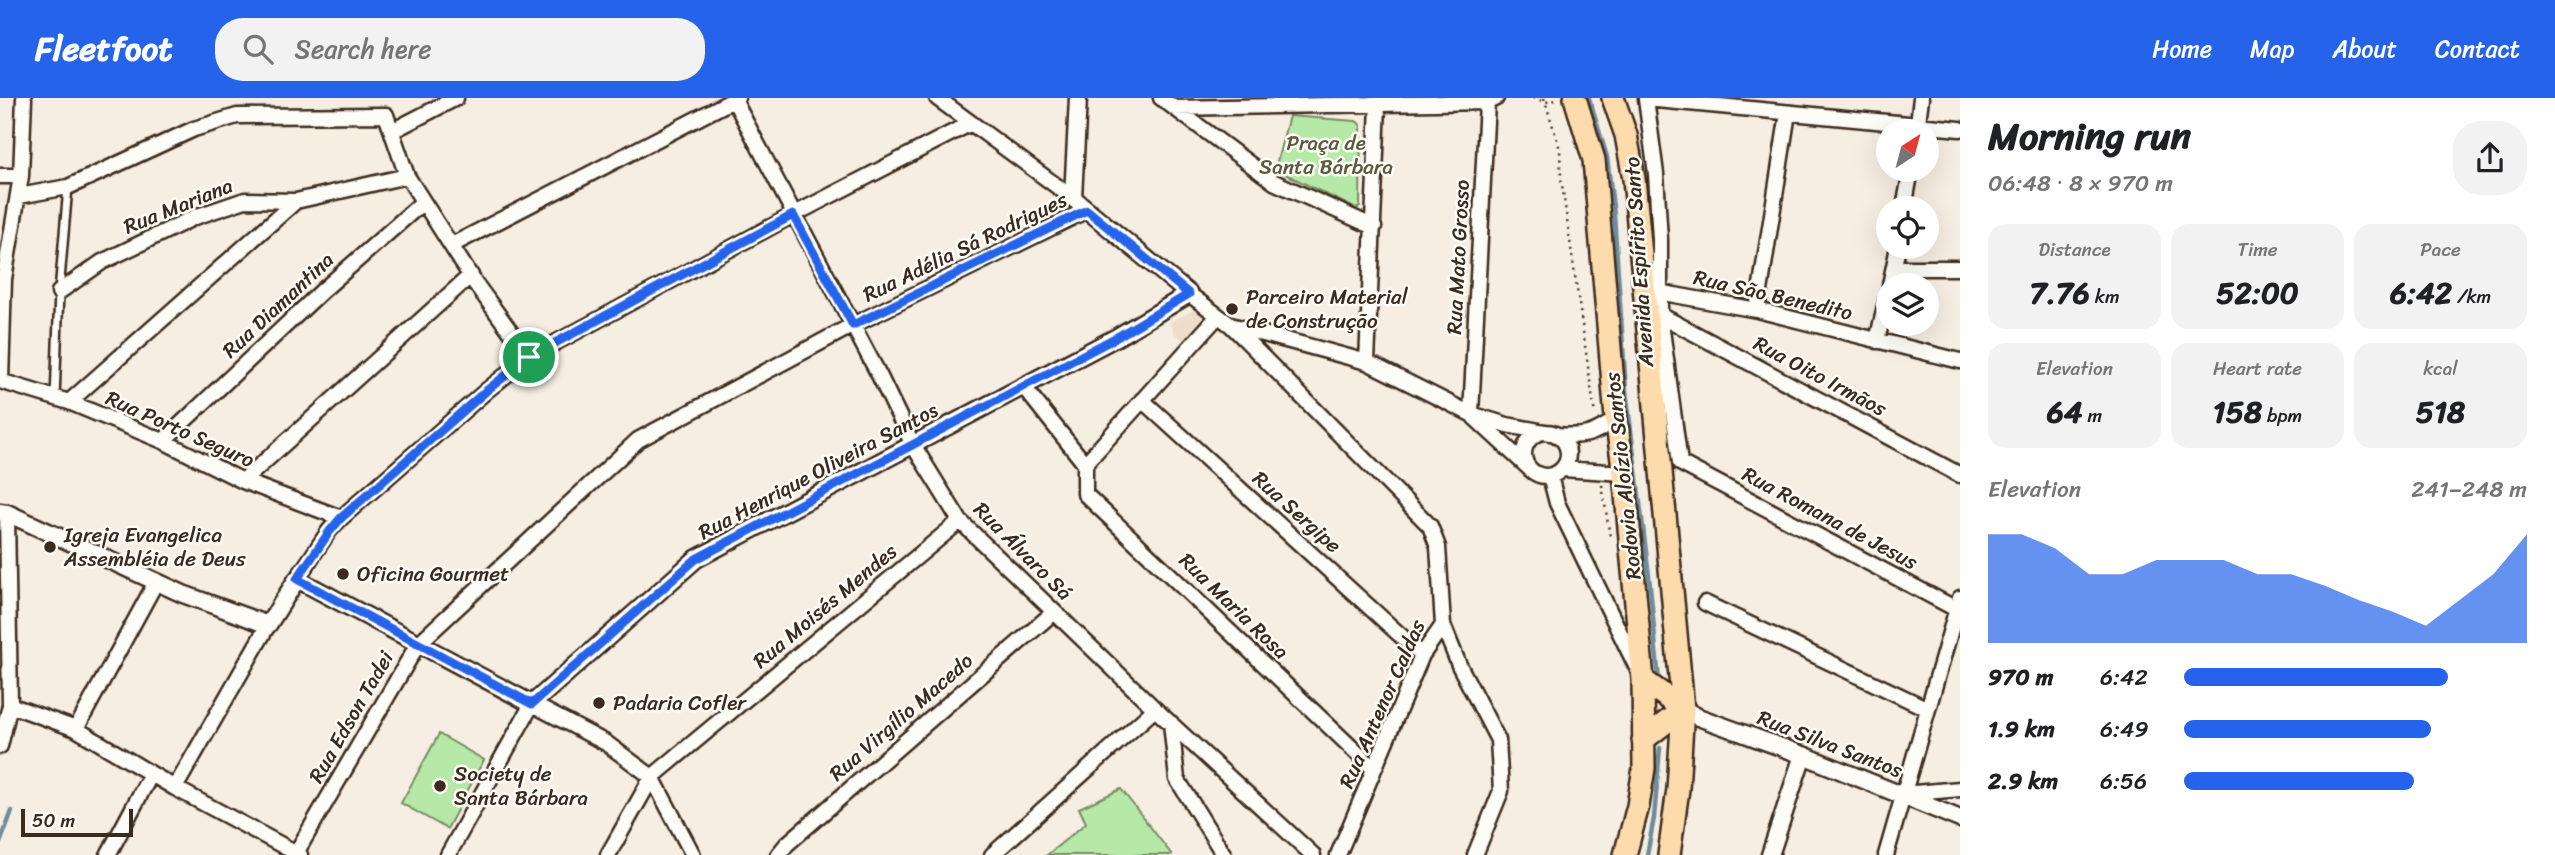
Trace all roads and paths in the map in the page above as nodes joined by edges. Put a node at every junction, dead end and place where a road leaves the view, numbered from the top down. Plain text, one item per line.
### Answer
1 (24, 98) edge
2 (456, 98) edge
3 (937, 98) edge
4 (1078, 98) edge
5 (1161, 98) edge
6 (1533, 98) edge
7 (1575, 98) edge
8 (1613, 98) edge
9 (1922, 98) edge
10 (735, 99) edge
11 (1646, 99) edge
12 (1491, 100) edge
13 (1378, 105) junction
14 (1174, 108) junction
15 (1788, 113) junction
16 (1919, 119) edge
17 (970, 124) junction
18 (1876, 124) edge
19 (1939, 129) edge
20 (1960, 129) edge
21 (392, 131) junction
22 (0, 176) edge
23 (407, 176) junction
24 (21, 177) junction
25 (68, 187) junction
26 (19, 196) junction
27 (1073, 198) junction
28 (296, 201) junction
29 (423, 202) junction
30 (1087, 210) junction
31 (793, 215) junction
32 (1374, 227) junction
33 (452, 245) junction
34 (1896, 259) edge
35 (1894, 268) junction
36 (1960, 268) edge
37 (1893, 273) edge
38 (471, 275) junction
39 (2, 279) edge
40 (59, 292) junction
41 (1658, 292) junction
42 (1189, 294) junction
43 (1757, 310) junction
44 (1660, 315) junction
45 (1217, 316) junction
46 (853, 325) junction
47 (1232, 326) junction
48 (1878, 336) edge
49 (1877, 341) junction
50 (529, 357) junction
51 (1960, 361) edge
52 (1367, 362) junction
53 (0, 381) edge
54 (1023, 386) junction
55 (1142, 400) junction
56 (62, 401) junction
57 (1471, 414) junction
58 (1616, 419) junction
59 (1553, 434) junction
60 (638, 440) joint
61 (163, 441) junction
62 (913, 445) junction
63 (1680, 463) joint
64 (1085, 464) junction
65 (1531, 469) junction
66 (1557, 472) junction
67 (1624, 473) junction
68 (1960, 475) edge
69 (243, 481) junction
70 (4, 513) edge
71 (341, 518) junction
72 (960, 521) junction
73 (297, 579) junction
74 (156, 582) junction
75 (1705, 603) dead end
76 (1959, 606) edge
77 (1054, 612) junction
78 (268, 625) junction
79 (1443, 625) junction
80 (418, 644) junction
81 (1422, 655) junction
82 (1643, 680) junction
83 (532, 704) junction
84 (10, 705) junction
85 (1155, 709) junction
86 (1683, 709) junction
87 (1928, 709) junction
88 (1171, 723) junction
89 (76, 729) junction
90 (1643, 740) junction
91 (0, 746) edge
92 (1803, 755) junction
93 (1374, 769) junction
94 (151, 774) junction
95 (652, 777) junction
96 (175, 788) junction
97 (1960, 789) edge
98 (1903, 794) junction
99 (1638, 806) junction
100 (1960, 819) edge
101 (273, 848) edge
102 (785, 851) edge
103 (298, 854) edge
104 (108, 855) edge
105 (448, 855) edge
106 (608, 855) edge
107 (693, 855) edge
108 (992, 855) edge
109 (1224, 855) edge
110 (1313, 855) edge
111 (1338, 855) edge
112 (1475, 855) edge
113 (1618, 855) edge
114 (1625, 855) edge
115 (1669, 855) edge
116 (1770, 855) edge
117 (1886, 855) edge

1 - 24 street
2 - 21 street
3 - 17 street
4 - 27 street
5 - 14 street
6 - 7 path
7 - 58 main road, Rodovia Aloízio Santos
8 - 86 main road, Rodovia Aloízio Santos
9 - 16 street
10 - 31 street, Rua Álvaro Sá
10 - 33 street
11 - 15 street
11 - 41 street, Avenida Espírito Santo
12 - 13 street
12 - 57 street, Rua Mato Grosso
13 - 14 street
13 - 32 street
14 - 32 street
15 - 18 street
15 - 43 street
17 - 27 street
17 - 31 street
19 - 20 street
21 - 23 street
21 - 25 street
22 - 24 street
23 - 28 street, Rua Mariana
23 - 29 street
24 - 26 street
25 - 26 street
25 - 40 lane
26 - 39 street
27 - 30 street
28 - 40 street, Rua Mariana
28 - 56 street
29 - 33 street
29 - 61 street, Rua Diamantina
30 - 42 street
30 - 46 street, Rua Adélia Sá Rodrigues
31 - 46 street, Rua Álvaro Sá
31 - 50 street
32 - 52 street
33 - 38 street
34 - 35 street
35 - 36 street
35 - 37 street
38 - 50 street
38 - 69 street
39 - 53 street
40 - 56 lane
41 - 43 street, Rua São Benedito
41 - 44 street, Avenida Espírito Santo
42 - 45 street
42 - 54 street, Rua Henrique Oliveira Santos
43 - 49 street, Rua São Benedito
44 - 63 street, Avenida Espírito Santo
44 - 68 street, Rua Oito Irmãos
45 - 47 street
45 - 55 street
46 - 60 street, Rua Adélia Sá Rodrigues
46 - 62 street, Rua Álvaro Sá
47 - 52 street
47 - 79 street, Rua Antenor Caldas
48 - 49 street
49 - 51 street, Rua São Benedito
50 - 71 street
52 - 57 street
53 - 56 street, Rua Porto Seguro
54 - 62 street, Rua Henrique Oliveira Santos
54 - 64 street
55 - 64 street
55 - 81 street, Rua Sergipe
56 - 61 street, Rua Porto Seguro
57 - 59 street
57 - 65 street
58 - 59 street
58 - 67 main road, Rodovia Aloízio Santos
59 - 65 street
59 - 66 street
60 - 80 street, Rua Edson Tadei
61 - 69 street, Rua Porto Seguro
62 - 72 street, Rua Álvaro Sá
62 - 83 street, Rua Henrique Oliveira Santos
63 - 76 street, Rua Romana de Jesus
64 - 93 street, Rua Maria Rosa
65 - 66 street
66 - 67 street
66 - 82 street
67 - 82 main road, Rodovia Aloízio Santos
69 - 71 street, Rua Porto Seguro
70 - 74 street
70 - 84 street
71 - 73 street
72 - 77 street, Rua Álvaro Sá
72 - 95 street, Rua Moisés Mendes
73 - 78 street
73 - 80 street
74 - 78 street
74 - 89 street
75 - 87 street
76 - 87 street
77 - 85 street, Rua Álvaro Sá
77 - 102 street, Rua Virgílio Macedo
78 - 96 street
79 - 81 street, Rua Antenor Caldas
79 - 112 street
80 - 83 street
80 - 103 street, Rua Edson Tadei
81 - 93 street, Rua Antenor Caldas
82 - 86 main road
82 - 90 main road, Rodovia Aloízio Santos
83 - 95 street
83 - 105 street
84 - 89 street
84 - 91 street
85 - 88 street, Rua Álvaro Sá
85 - 108 street
86 - 90 main road
86 - 92 street, Rua Silva Santos
86 - 115 main road, Rodovia Aloízio Santos
87 - 98 street
88 - 109 street
88 - 110 street, Rua Álvaro Sá
89 - 94 street
90 - 99 main road, Rodovia Aloízio Santos
92 - 98 street, Rua Silva Santos
92 - 116 street
93 - 111 street, Rua Antenor Caldas
94 - 96 street
94 - 104 street
95 - 106 street
95 - 107 street
96 - 101 street
97 - 98 street
98 - 100 street, Rua Silva Santos
98 - 117 street
99 - 113 street
99 - 114 main road, Rodovia Aloízio Santos
101 - 103 street

